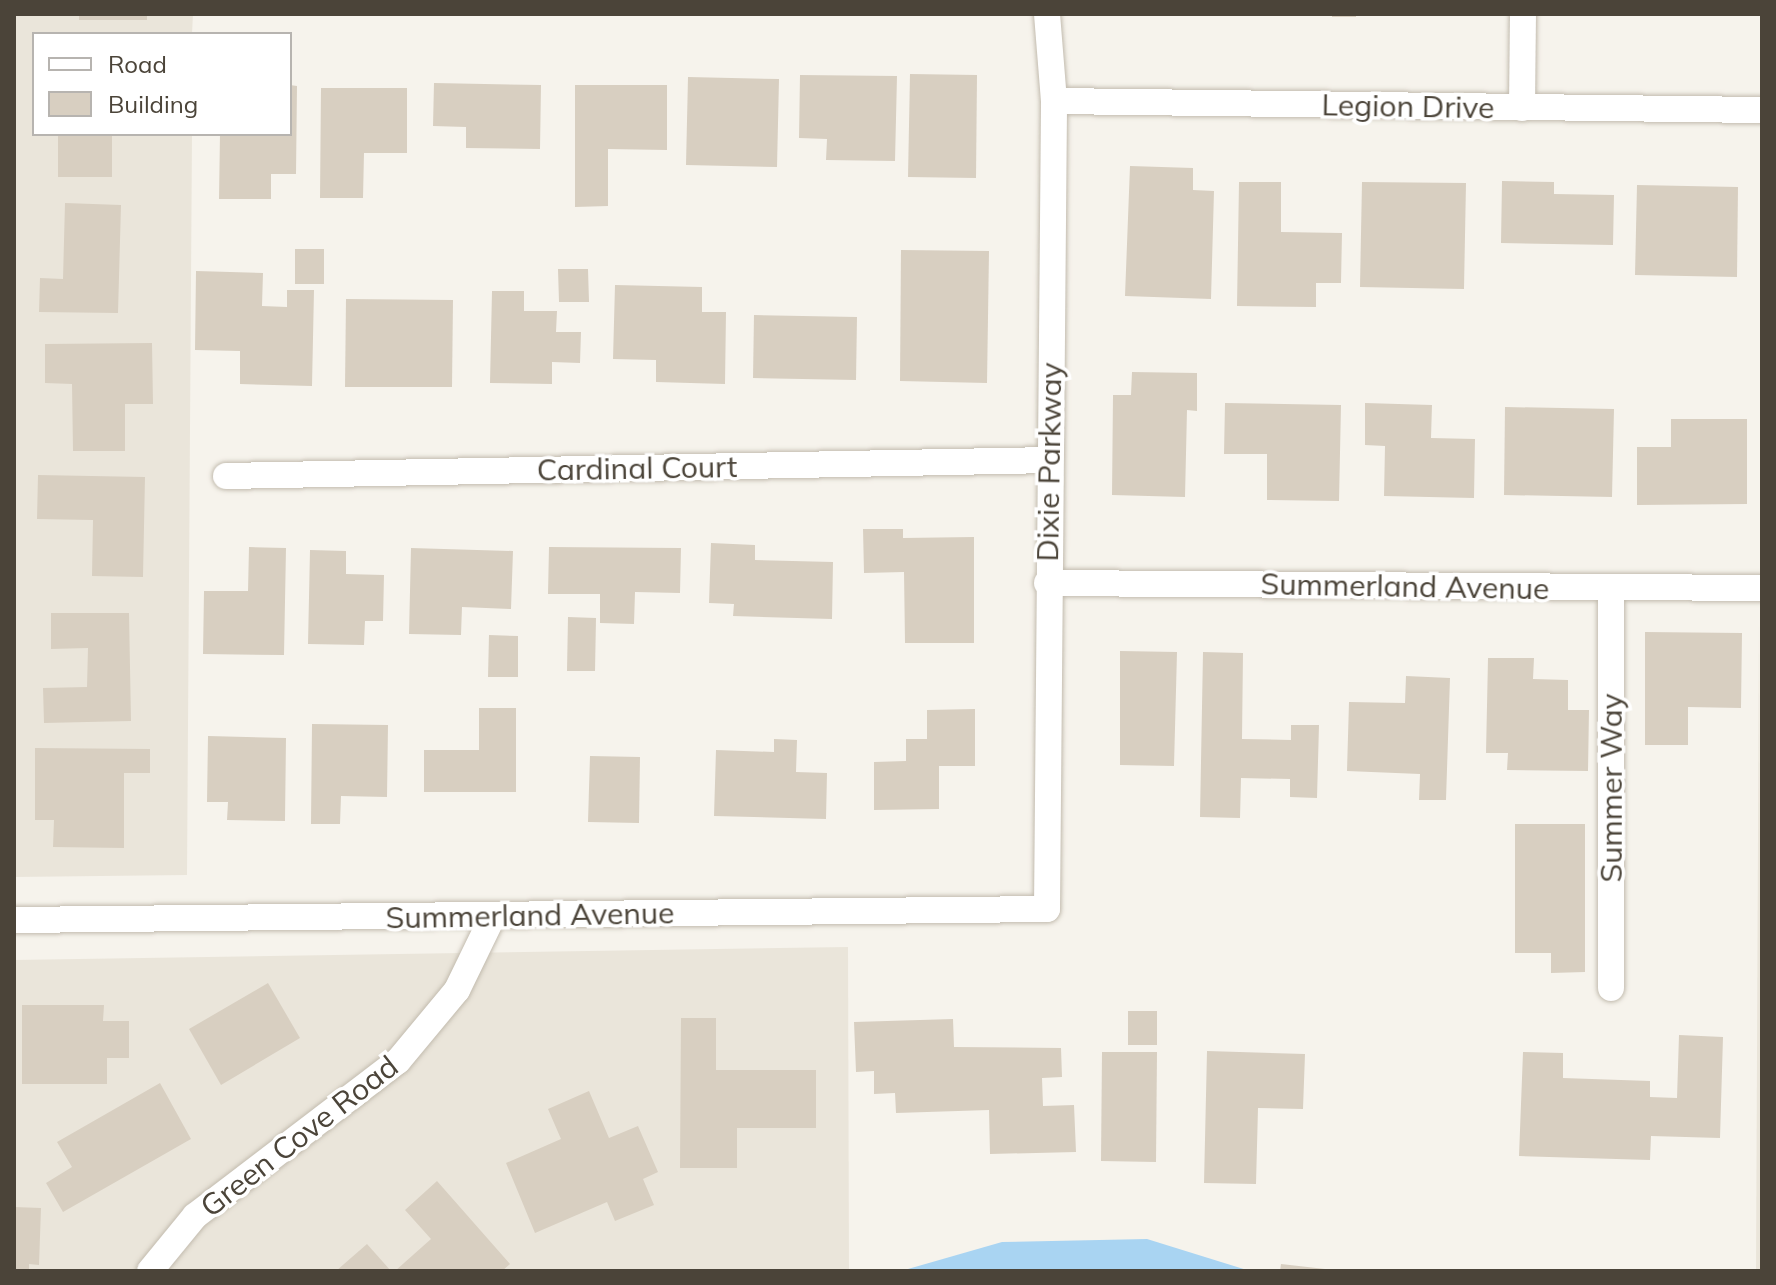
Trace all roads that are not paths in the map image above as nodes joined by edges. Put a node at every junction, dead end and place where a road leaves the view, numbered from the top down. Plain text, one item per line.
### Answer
1 (1047, 14) edge
2 (1523, 14) edge
3 (1054, 101) junction
4 (1522, 108) junction
5 (1762, 110) edge
6 (1049, 460) junction
7 (226, 476) dead end
8 (1047, 583) junction
9 (1611, 588) junction
10 (1762, 588) edge
11 (1047, 909) joint
12 (493, 916) junction
13 (14, 920) edge
14 (1611, 988) dead end
15 (150, 1271) edge

1 - 3 street, Dixie Parkway
2 - 4 street
3 - 4 street, Legion Drive
3 - 6 street, Dixie Parkway
4 - 5 street, Legion Drive
6 - 7 street, Cardinal Court
6 - 8 street, Dixie Parkway
8 - 9 street, Summerland Avenue
8 - 11 street, Dixie Parkway
9 - 10 street, Summerland Avenue
9 - 14 street, Summer Way
11 - 12 street, Summerland Avenue
12 - 13 street, Summerland Avenue
12 - 15 street, Green Cove Road

